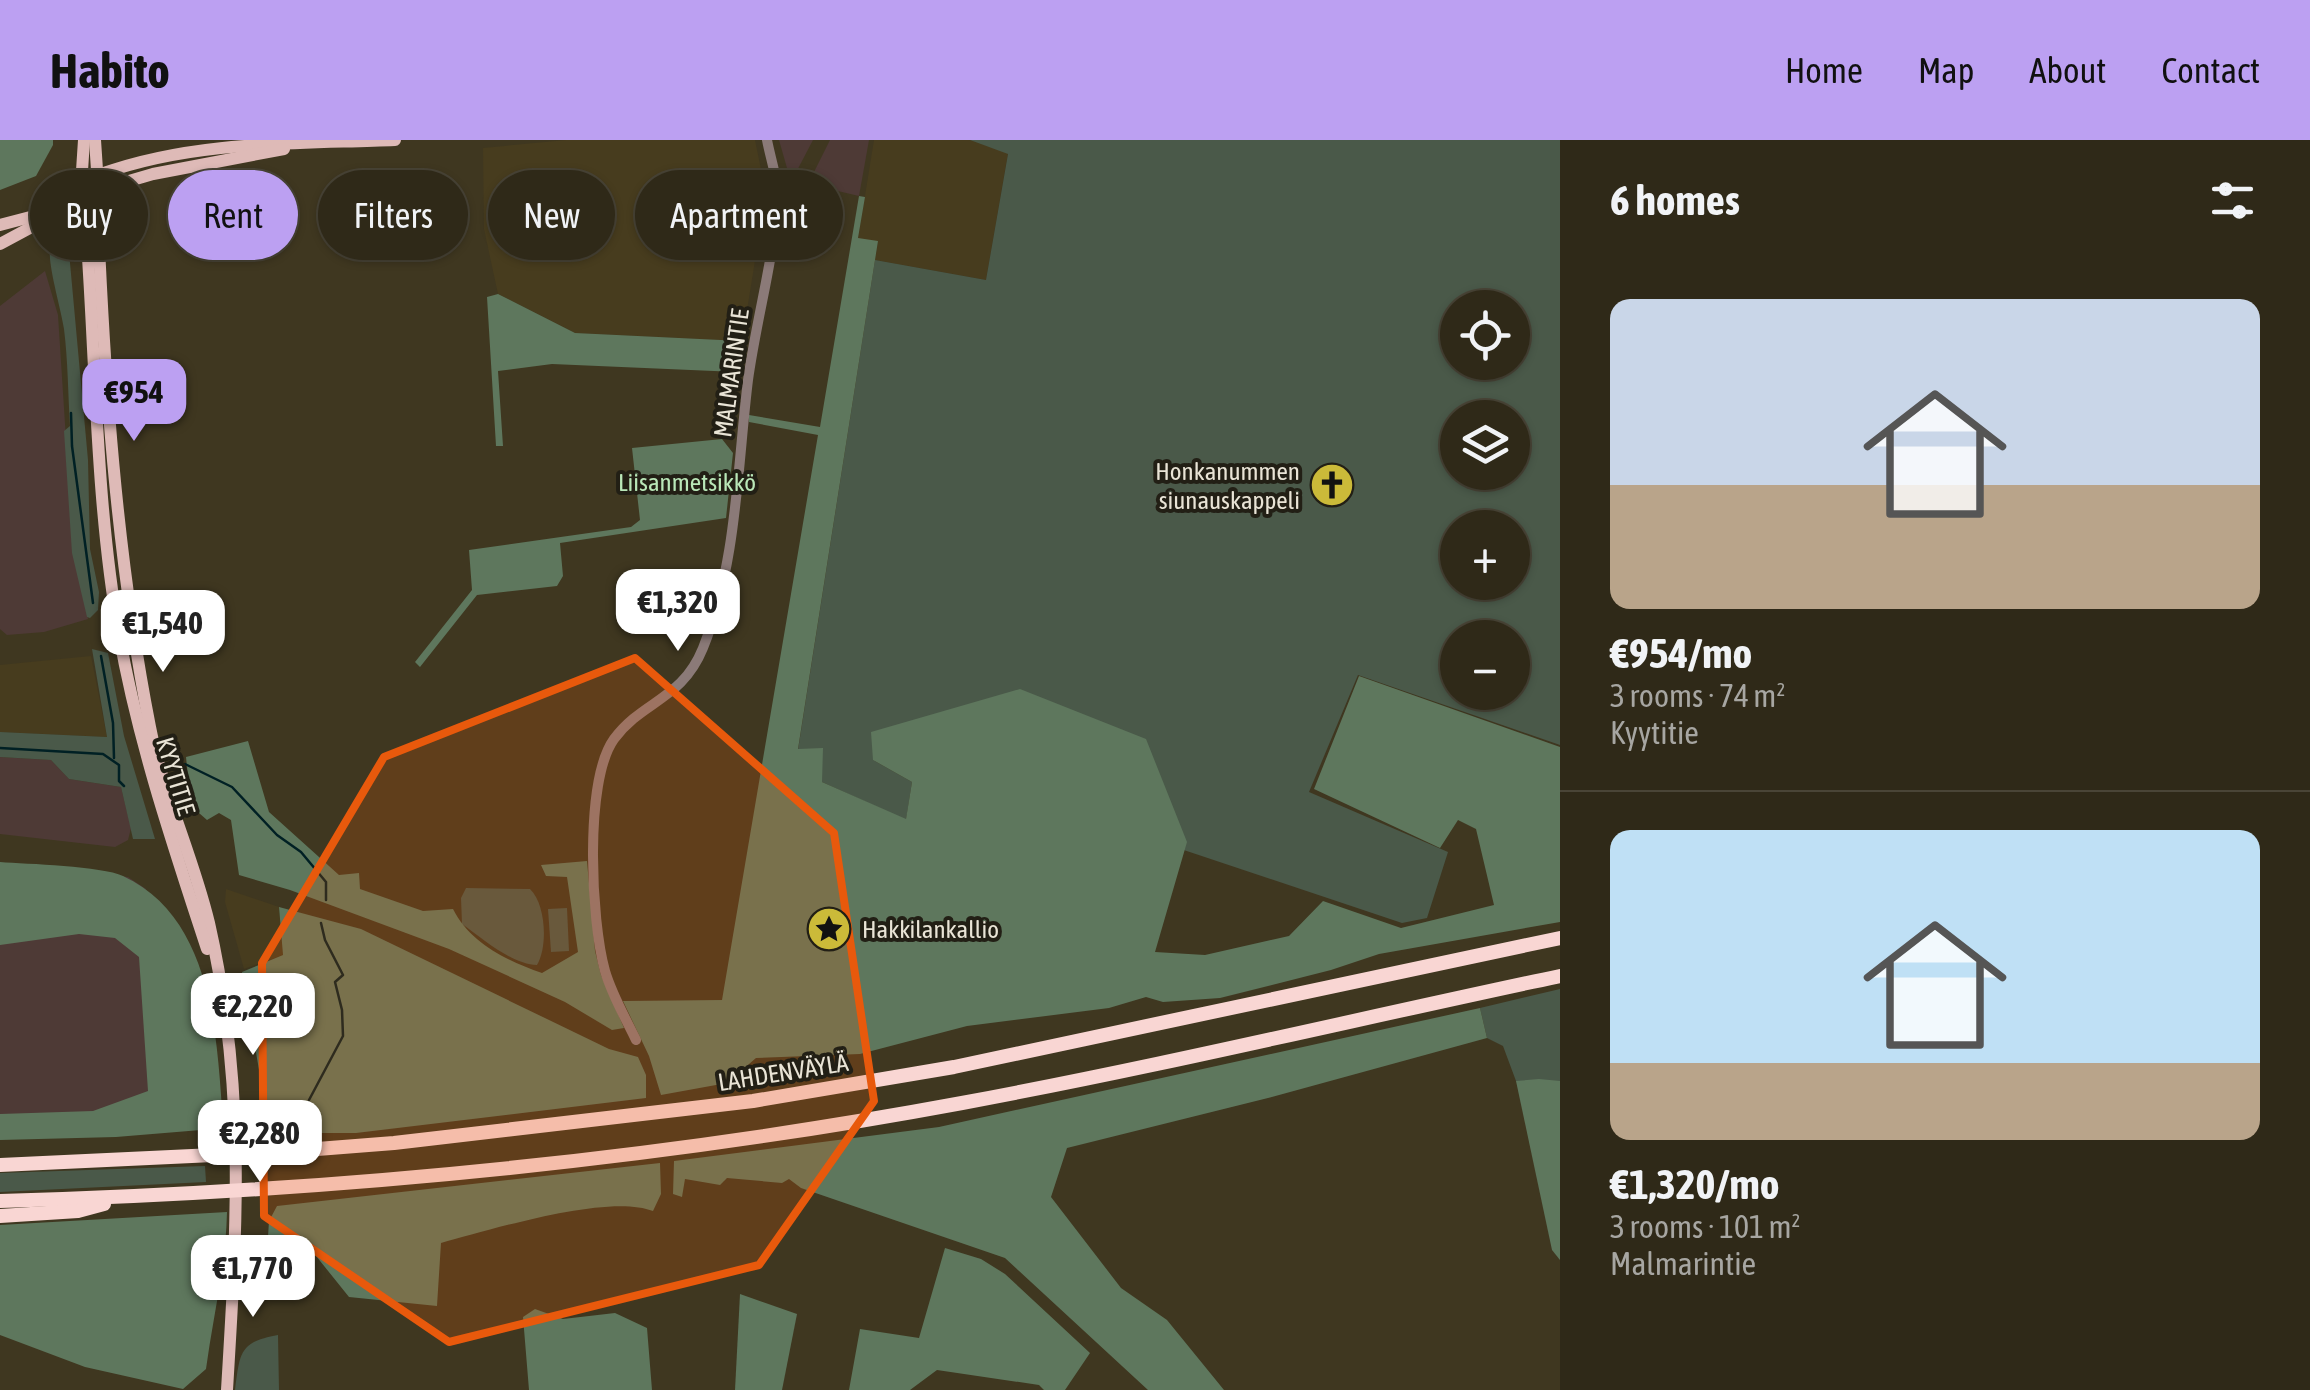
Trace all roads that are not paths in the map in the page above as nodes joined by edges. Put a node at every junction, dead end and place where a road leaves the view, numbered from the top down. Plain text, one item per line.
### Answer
1 (84, 140) edge
2 (95, 140) edge
3 (395, 140) edge
4 (766, 140) edge
5 (94, 170) edge
6 (96, 170) edge
7 (122, 170) edge
8 (30, 218) edge
9 (0, 225) edge
10 (30, 228) edge
11 (0, 244) edge
12 (87, 260) edge
13 (1560, 938) edge
14 (1560, 976) edge
15 (636, 1040) dead end
16 (0, 1163) edge
17 (129, 1198) junction
18 (0, 1201) edge
19 (0, 1216) edge
20 (227, 1390) edge

1 - 5 main road
2 - 6 main road
3 - 7 main road
4 - 15 street, MALMARINTIE
8 - 9 main road
10 - 11 main road
12 - 20 main road, KYYTITIE
13 - 16 highway, LAHDENVÄYLÄ
14 - 17 highway
17 - 18 highway
17 - 19 highway

